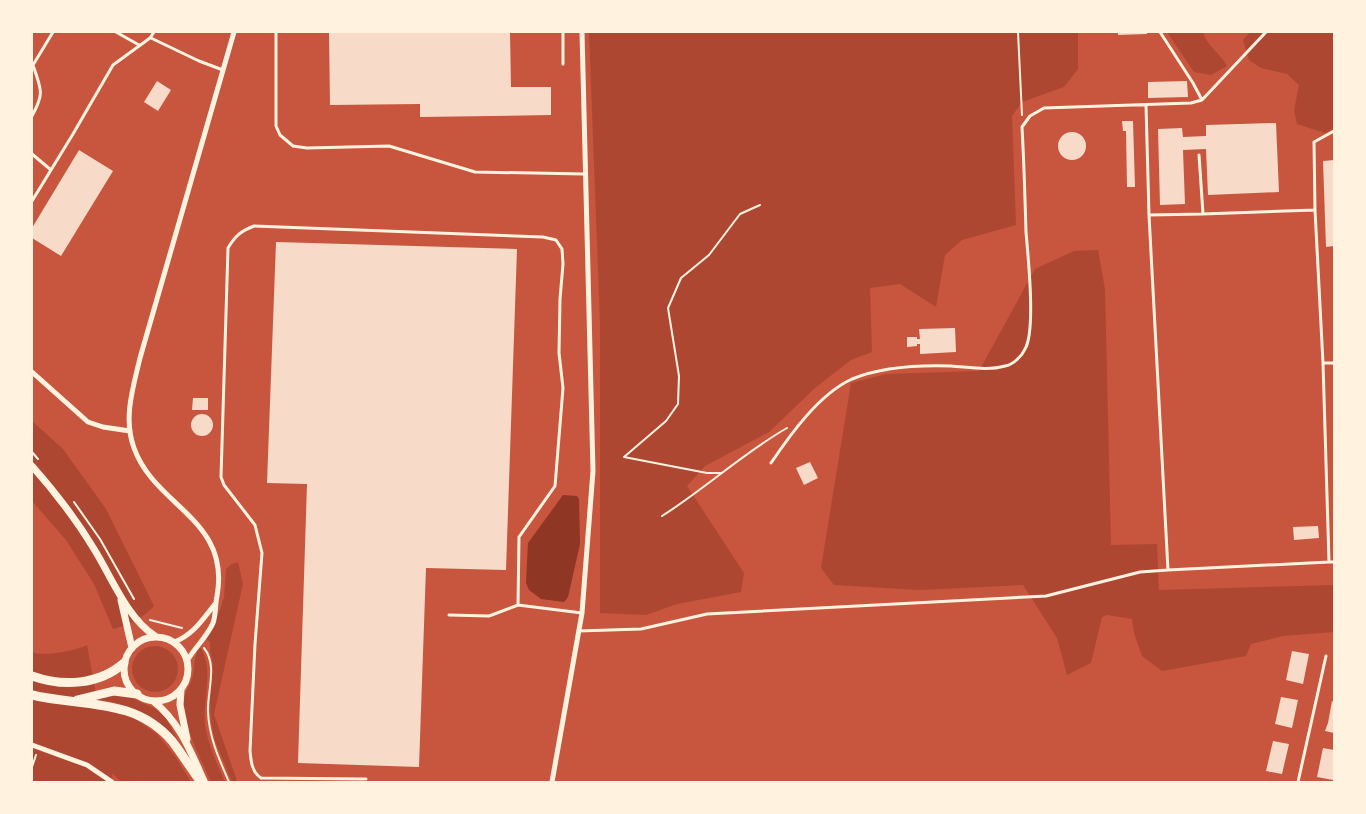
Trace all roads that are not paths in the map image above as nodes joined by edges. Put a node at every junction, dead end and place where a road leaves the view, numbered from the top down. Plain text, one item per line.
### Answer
1 (53, 32) edge
2 (116, 32) edge
3 (154, 32) edge
4 (234, 32) edge
5 (276, 32) edge
6 (562, 32) edge
7 (582, 32) edge
8 (1160, 32) edge
9 (1266, 32) edge
10 (150, 38) junction
11 (139, 45) junction
12 (563, 64) dead end
13 (223, 70) junction
14 (1202, 100) junction
15 (1146, 105) junction
16 (32, 116) edge
17 (1335, 131) edge
18 (32, 154) edge
19 (1199, 155) dead end
20 (51, 170) junction
21 (586, 174) junction
22 (32, 201) edge
23 (1315, 210) junction
24 (1203, 214) junction
25 (1149, 215) junction
26 (1323, 363) junction
27 (1335, 363) edge
28 (32, 372) edge
29 (130, 431) junction
30 (771, 464) dead end
31 (32, 466) edge
32 (1329, 562) junction
33 (1335, 562) edge
34 (1168, 570) junction
35 (121, 597) junction
36 (215, 604) junction
37 (518, 605) junction
38 (582, 613) junction
39 (449, 615) dead end
40 (578, 631) junction
41 (155, 636) junction
42 (174, 642) junction
43 (132, 648) junction
44 (1326, 656) dead end
45 (187, 661) junction
46 (124, 663) junction
47 (32, 676) edge
48 (181, 689) junction
49 (137, 694) junction
50 (32, 695) edge
51 (74, 701) junction
52 (153, 701) junction
53 (32, 745) edge
54 (188, 745) junction
55 (366, 779) dead end
56 (112, 783) edge
57 (203, 783) edge
58 (552, 783) edge
59 (1298, 783) edge

1 - 16 lane
2 - 11 lane
3 - 10 lane
4 - 13 street
5 - 21 lane
6 - 12 lane
7 - 21 street
8 - 14 lane
9 - 14 lane
10 - 11 lane
10 - 13 lane
11 - 20 lane
13 - 29 street
14 - 15 lane
15 - 25 lane
15 - 30 lane
17 - 23 lane
18 - 20 lane
19 - 24 lane
20 - 22 lane
21 - 38 street
23 - 24 lane
23 - 26 lane
24 - 25 lane
25 - 34 lane
26 - 27 lane
26 - 32 lane
28 - 29 street
29 - 36 street
31 - 35 street
32 - 33 lane
32 - 34 lane
34 - 40 lane
35 - 41 street
35 - 43 street
36 - 42 street
36 - 45 street
37 - 38 lane
37 - 39 lane
37 - 55 lane
38 - 40 street
40 - 58 street
41 - 42 street
41 - 43 street
42 - 45 street
43 - 46 street
44 - 59 lane
45 - 48 street
46 - 47 highway
46 - 49 street
48 - 52 street
48 - 54 street
49 - 51 highway
49 - 52 street
50 - 51 highway
51 - 57 highway
52 - 54 street
53 - 56 street
54 - 57 street

